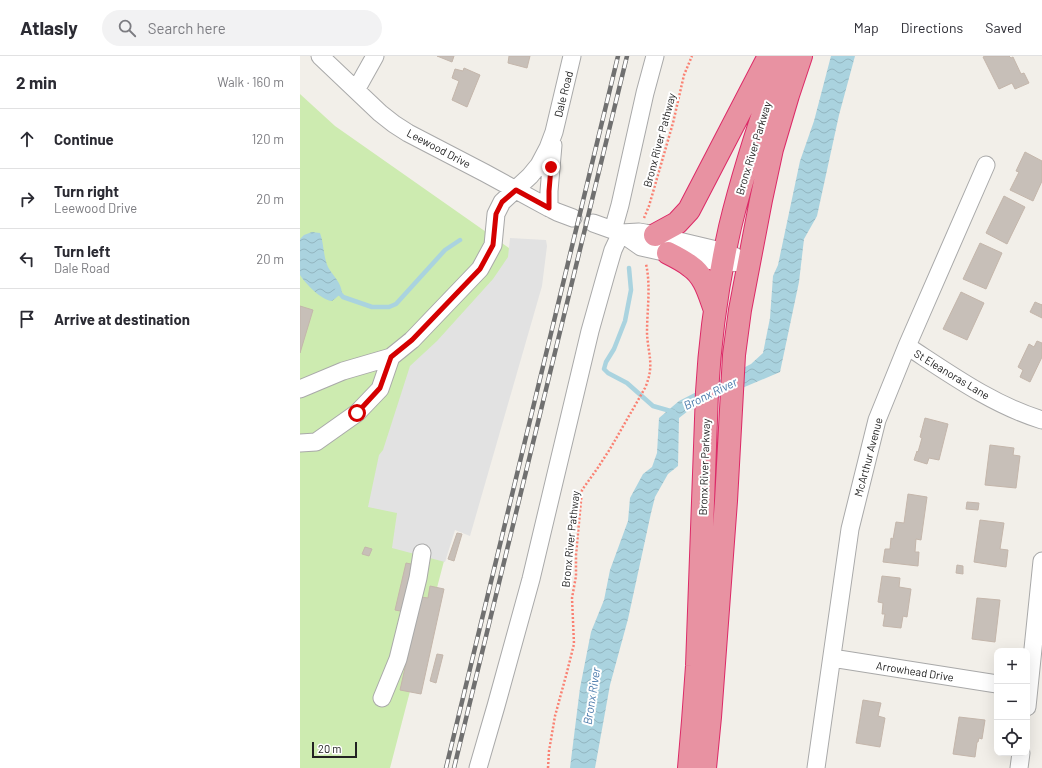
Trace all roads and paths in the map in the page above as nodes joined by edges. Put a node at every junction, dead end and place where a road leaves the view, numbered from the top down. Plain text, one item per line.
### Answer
1 (320, 56) edge
2 (375, 56) edge
3 (572, 56) edge
4 (655, 56) edge
5 (692, 56) edge
6 (768, 56) edge
7 (783, 56) edge
8 (801, 56) edge
9 (356, 90) junction
10 (554, 132) junction
11 (986, 165) dead end
12 (516, 190) junction
13 (549, 208) junction
14 (573, 218) dead end
15 (593, 223) dead end
16 (649, 229) junction
17 (617, 232) junction
18 (668, 253) junction
19 (724, 258) junction
20 (645, 260) dead end
21 (748, 262) junction
22 (715, 310) junction
23 (907, 346) junction
24 (391, 357) junction
25 (300, 389) edge
26 (1042, 420) edge
27 (300, 443) edge
28 (422, 553) dead end
29 (1042, 561) edge
30 (832, 658) junction
31 (994, 684) edge
32 (1029, 684) edge
33 (382, 698) dead end
34 (1020, 756) edge
35 (478, 768) edge
36 (548, 768) edge
37 (689, 768) edge
38 (705, 768) edge
39 (816, 768) edge
40 (1018, 768) edge

1 - 9 street, Leewood Drive
2 - 9 street
3 - 10 street, Dale Road
4 - 17 street
5 - 16 path, Bronx River Pathway
6 - 16 highway
7 - 19 highway, Bronx River Parkway
8 - 21 highway, Bronx River Parkway
9 - 12 street, Leewood Drive
10 - 12 street, Dale Road
10 - 13 street, Dale Road
11 - 23 street, McArthur Avenue
12 - 13 street, Leewood Drive
12 - 24 street, Dale Road
13 - 14 street, Leewood Drive
15 - 17 street
16 - 17 street
16 - 19 street
17 - 18 street
17 - 35 street
18 - 19 street
18 - 22 highway
19 - 21 street
19 - 22 highway, Bronx River Parkway
20 - 36 path, Bronx River Pathway
21 - 38 highway, Bronx River Parkway
22 - 37 highway, Bronx River Parkway
23 - 26 street, St Eleanoras Lane
23 - 30 street, McArthur Avenue
24 - 25 street
24 - 27 street
28 - 33 street
29 - 32 street
30 - 31 street, Arrowhead Drive
30 - 39 street, McArthur Avenue
34 - 40 street

